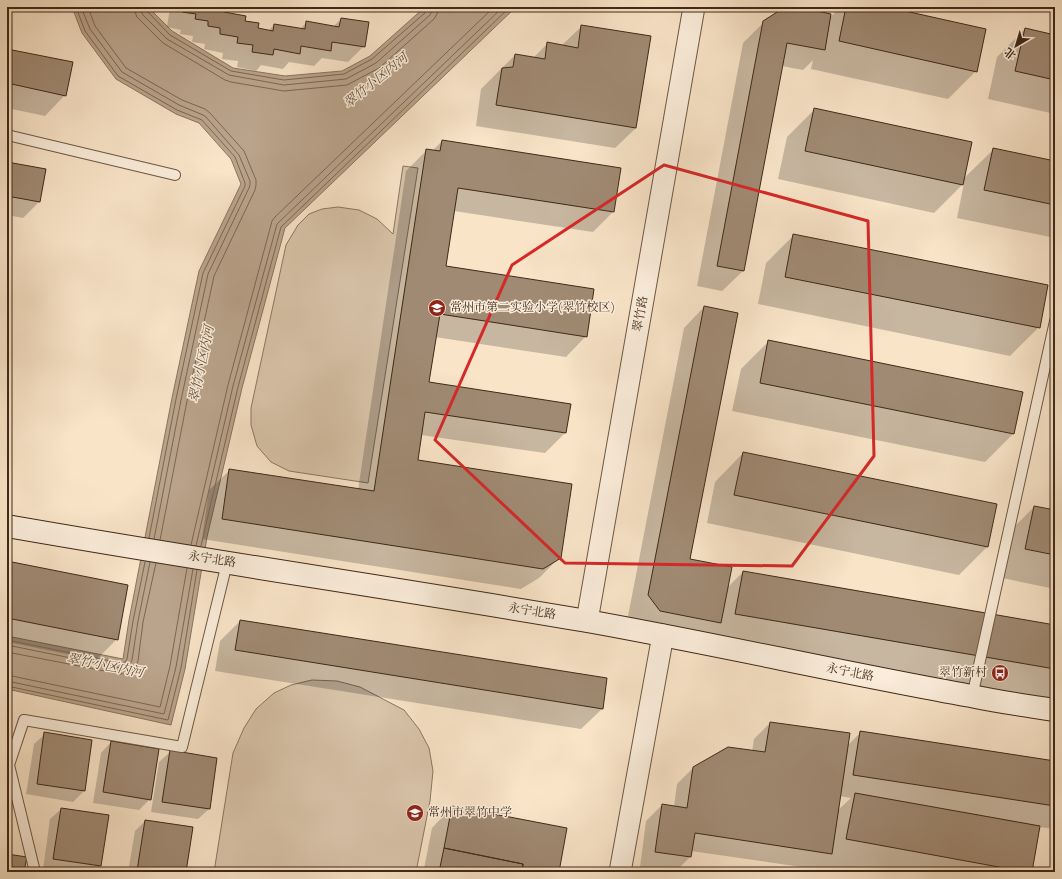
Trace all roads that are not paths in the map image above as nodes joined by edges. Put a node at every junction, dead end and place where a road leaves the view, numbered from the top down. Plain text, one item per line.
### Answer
1 (694, 7) edge
2 (7, 135) edge
3 (175, 175) dead end
4 (1055, 321) edge
5 (7, 526) edge
6 (222, 562) junction
7 (587, 621) junction
8 (663, 635) junction
9 (972, 697) junction
10 (1055, 710) edge
11 (35, 872) edge
12 (620, 872) edge

1 - 7 street, 翠竹路
2 - 3 lane
4 - 9 lane
5 - 6 main road, 永宁北路
6 - 7 main road, 永宁北路
6 - 11 lane
7 - 8 main road, 永宁北路
8 - 9 main road, 永宁北路
8 - 12 street
9 - 10 main road, 永宁北路

